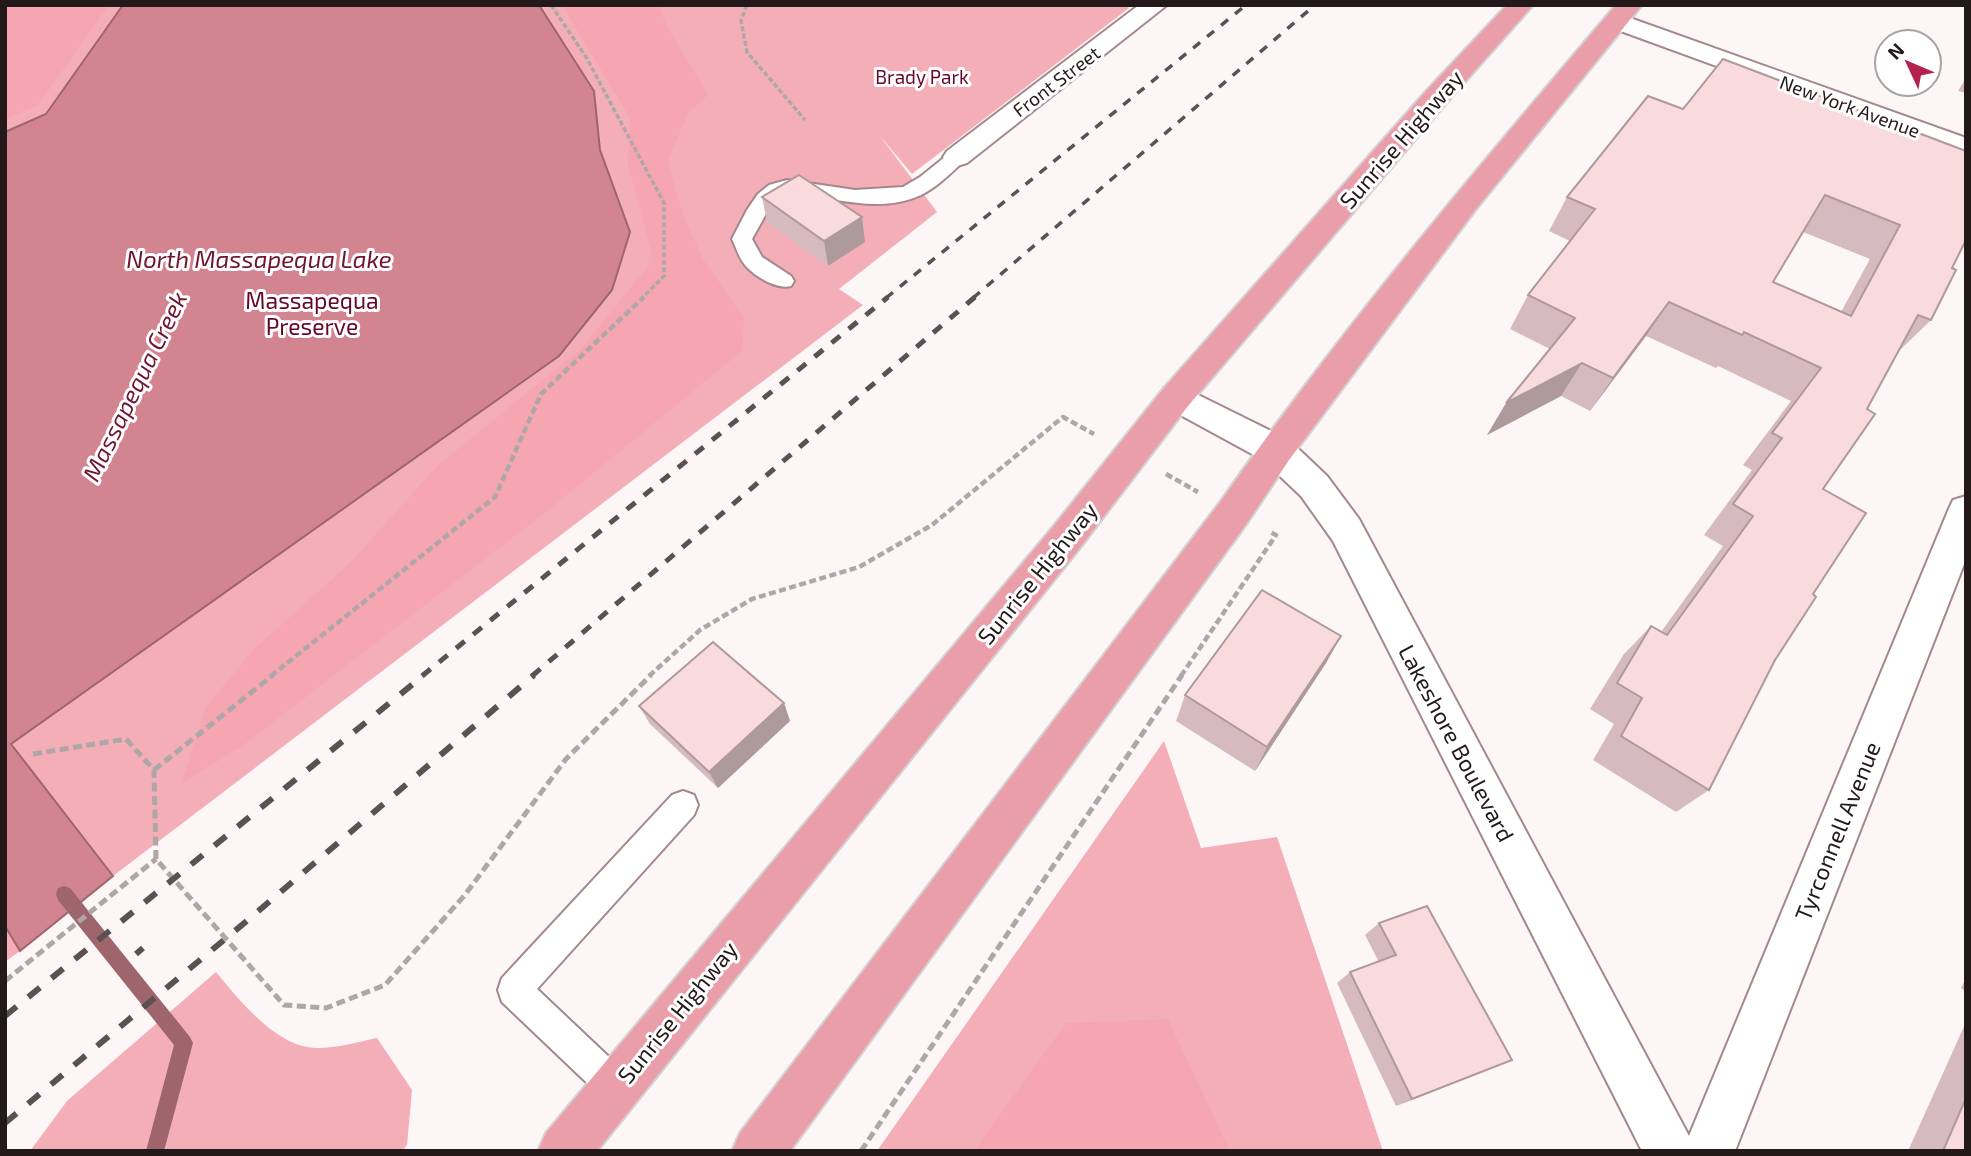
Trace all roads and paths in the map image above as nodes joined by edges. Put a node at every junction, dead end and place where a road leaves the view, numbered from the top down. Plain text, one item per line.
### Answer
1 (551, 5) edge
2 (747, 5) edge
3 (1521, 5) edge
4 (1147, 7) edge
5 (1623, 13) edge
6 (805, 120) dead end
7 (1966, 148) edge
8 (957, 157) joint
9 (783, 281) dead end
10 (1176, 397) junction
11 (1063, 417) dead end
12 (1276, 450) junction
13 (1966, 511) edge
14 (1276, 535) dead end
15 (33, 754) dead end
16 (154, 770) junction
17 (683, 805) dead end
18 (156, 859) junction
19 (5, 981) edge
20 (616, 1087) junction
21 (564, 1151) edge
22 (758, 1151) edge
23 (861, 1151) edge
24 (1670, 1151) edge
25 (1709, 1151) edge

1 - 16 path
2 - 6 path
3 - 10 highway, Sunrise Highway
4 - 8 street, Front Street
5 - 7 street, New York Avenue
5 - 12 highway
8 - 9 lane
10 - 12 street, Lakeshore Boulevard
10 - 20 highway, Sunrise Highway
11 - 18 path
12 - 22 highway
12 - 24 street, Lakeshore Boulevard
13 - 25 street, Tyrconnell Avenue
14 - 23 path
15 - 16 path
16 - 18 path
17 - 20 lane
18 - 19 path
20 - 21 highway, Sunrise Highway

